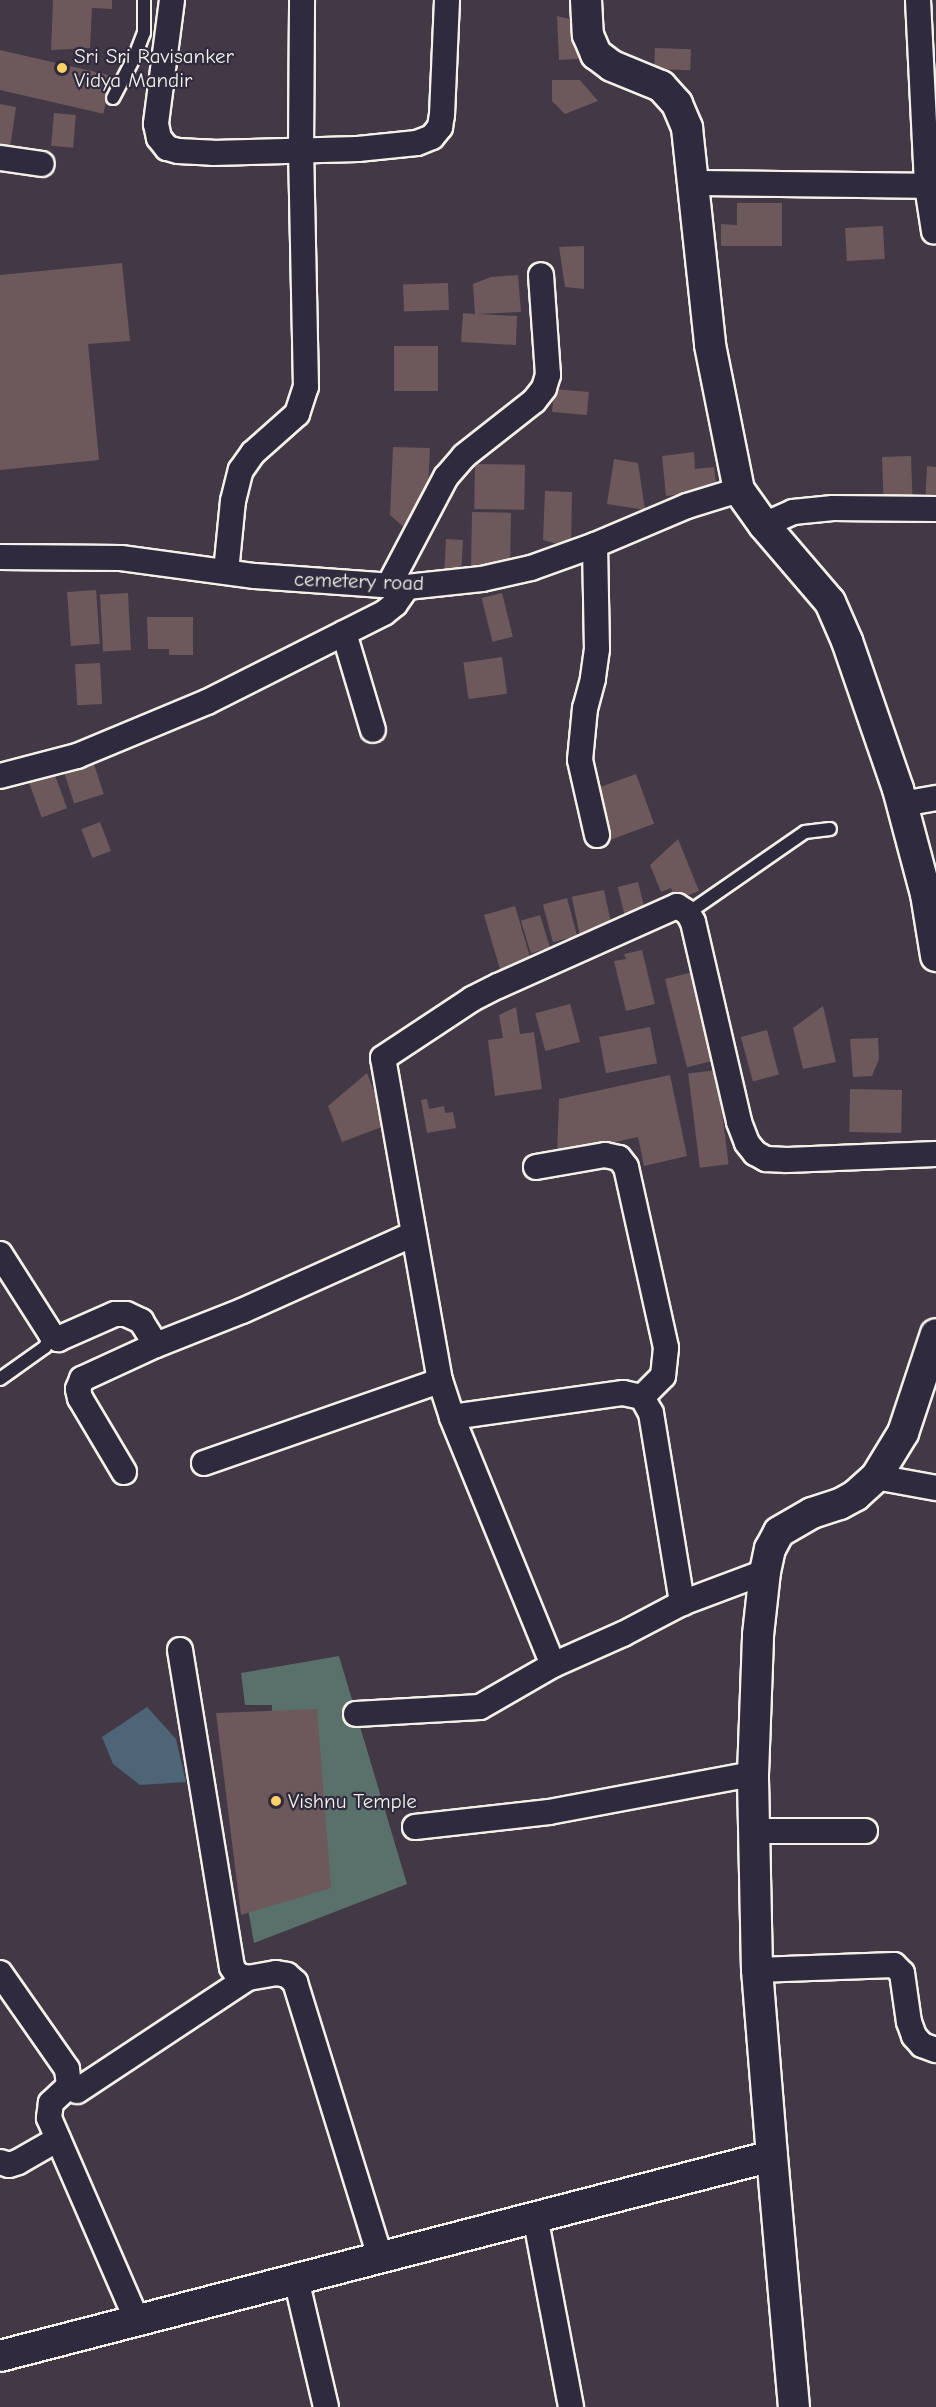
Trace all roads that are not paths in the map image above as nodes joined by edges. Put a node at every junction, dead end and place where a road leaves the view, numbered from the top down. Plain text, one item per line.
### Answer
1 (144, 0) edge
2 (172, 0) edge
3 (302, 0) edge
4 (447, 0) edge
5 (586, 0) edge
6 (918, 0) edge
7 (113, 98) dead end
8 (301, 150) junction
9 (0, 158) edge
10 (42, 164) dead end
11 (693, 183) junction
12 (927, 186) junction
13 (934, 231) edge
14 (541, 275) dead end
15 (739, 490) junction
16 (936, 509) edge
17 (764, 525) junction
18 (596, 545) junction
19 (0, 557) edge
20 (225, 572) junction
21 (398, 586) junction
22 (344, 633) junction
23 (373, 730) dead end
24 (0, 776) edge
25 (936, 798) edge
26 (902, 804) junction
27 (830, 829) dead end
28 (597, 835) dead end
29 (688, 913) junction
30 (936, 956) edge
31 (936, 1154) edge
32 (536, 1167) dead end
33 (413, 1234) junction
34 (0, 1254) edge
35 (51, 1334) junction
36 (936, 1334) edge
37 (156, 1345) junction
38 (0, 1379) edge
39 (440, 1381) junction
40 (642, 1397) junction
41 (452, 1417) junction
42 (204, 1462) dead end
43 (124, 1472) dead end
44 (876, 1477) junction
45 (936, 1488) edge
46 (765, 1572) junction
47 (682, 1603) junction
48 (180, 1650) dead end
49 (553, 1665) junction
50 (356, 1714) dead end
51 (753, 1774) junction
52 (415, 1827) dead end
53 (754, 1831) junction
54 (865, 1831) dead end
55 (757, 1970) junction
56 (0, 1973) edge
57 (248, 1978) junction
58 (936, 2050) edge
59 (77, 2091) dead end
60 (58, 2139) junction
61 (772, 2156) junction
62 (0, 2162) edge
63 (535, 2216) junction
64 (380, 2256) junction
65 (296, 2279) junction
66 (137, 2320) junction
67 (0, 2356) edge
68 (326, 2407) edge
69 (571, 2407) edge
70 (794, 2407) edge

1 - 7 lane
2 - 8 street
3 - 8 street
4 - 8 street
5 - 11 street
6 - 12 street
8 - 20 street
9 - 10 street
11 - 12 street
11 - 15 street
12 - 13 street
14 - 21 street
15 - 17 street
15 - 18 street, cemetery road
16 - 17 street
17 - 26 street
18 - 21 street, cemetery road
18 - 28 street
19 - 20 street, cemetery road
20 - 21 street, cemetery road
21 - 22 street
22 - 23 street
22 - 24 street
25 - 26 street
26 - 30 street
27 - 29 lane
29 - 31 street
29 - 33 street
32 - 40 street
33 - 37 street
33 - 39 street
34 - 35 street
35 - 37 street
35 - 38 lane
36 - 44 street
37 - 43 street
39 - 41 street
39 - 42 street
40 - 41 street
40 - 47 street
41 - 49 street
44 - 45 street
44 - 46 street
46 - 47 street
46 - 51 street
47 - 49 street
48 - 57 street
49 - 50 street
51 - 52 street
51 - 53 street
53 - 54 street
53 - 55 street
55 - 58 street
55 - 61 street
56 - 60 street
57 - 59 street
57 - 64 street
60 - 62 street
60 - 66 street
61 - 63 street
61 - 70 street
63 - 64 street
63 - 69 street
64 - 65 street
65 - 66 street
65 - 68 street
66 - 67 street

